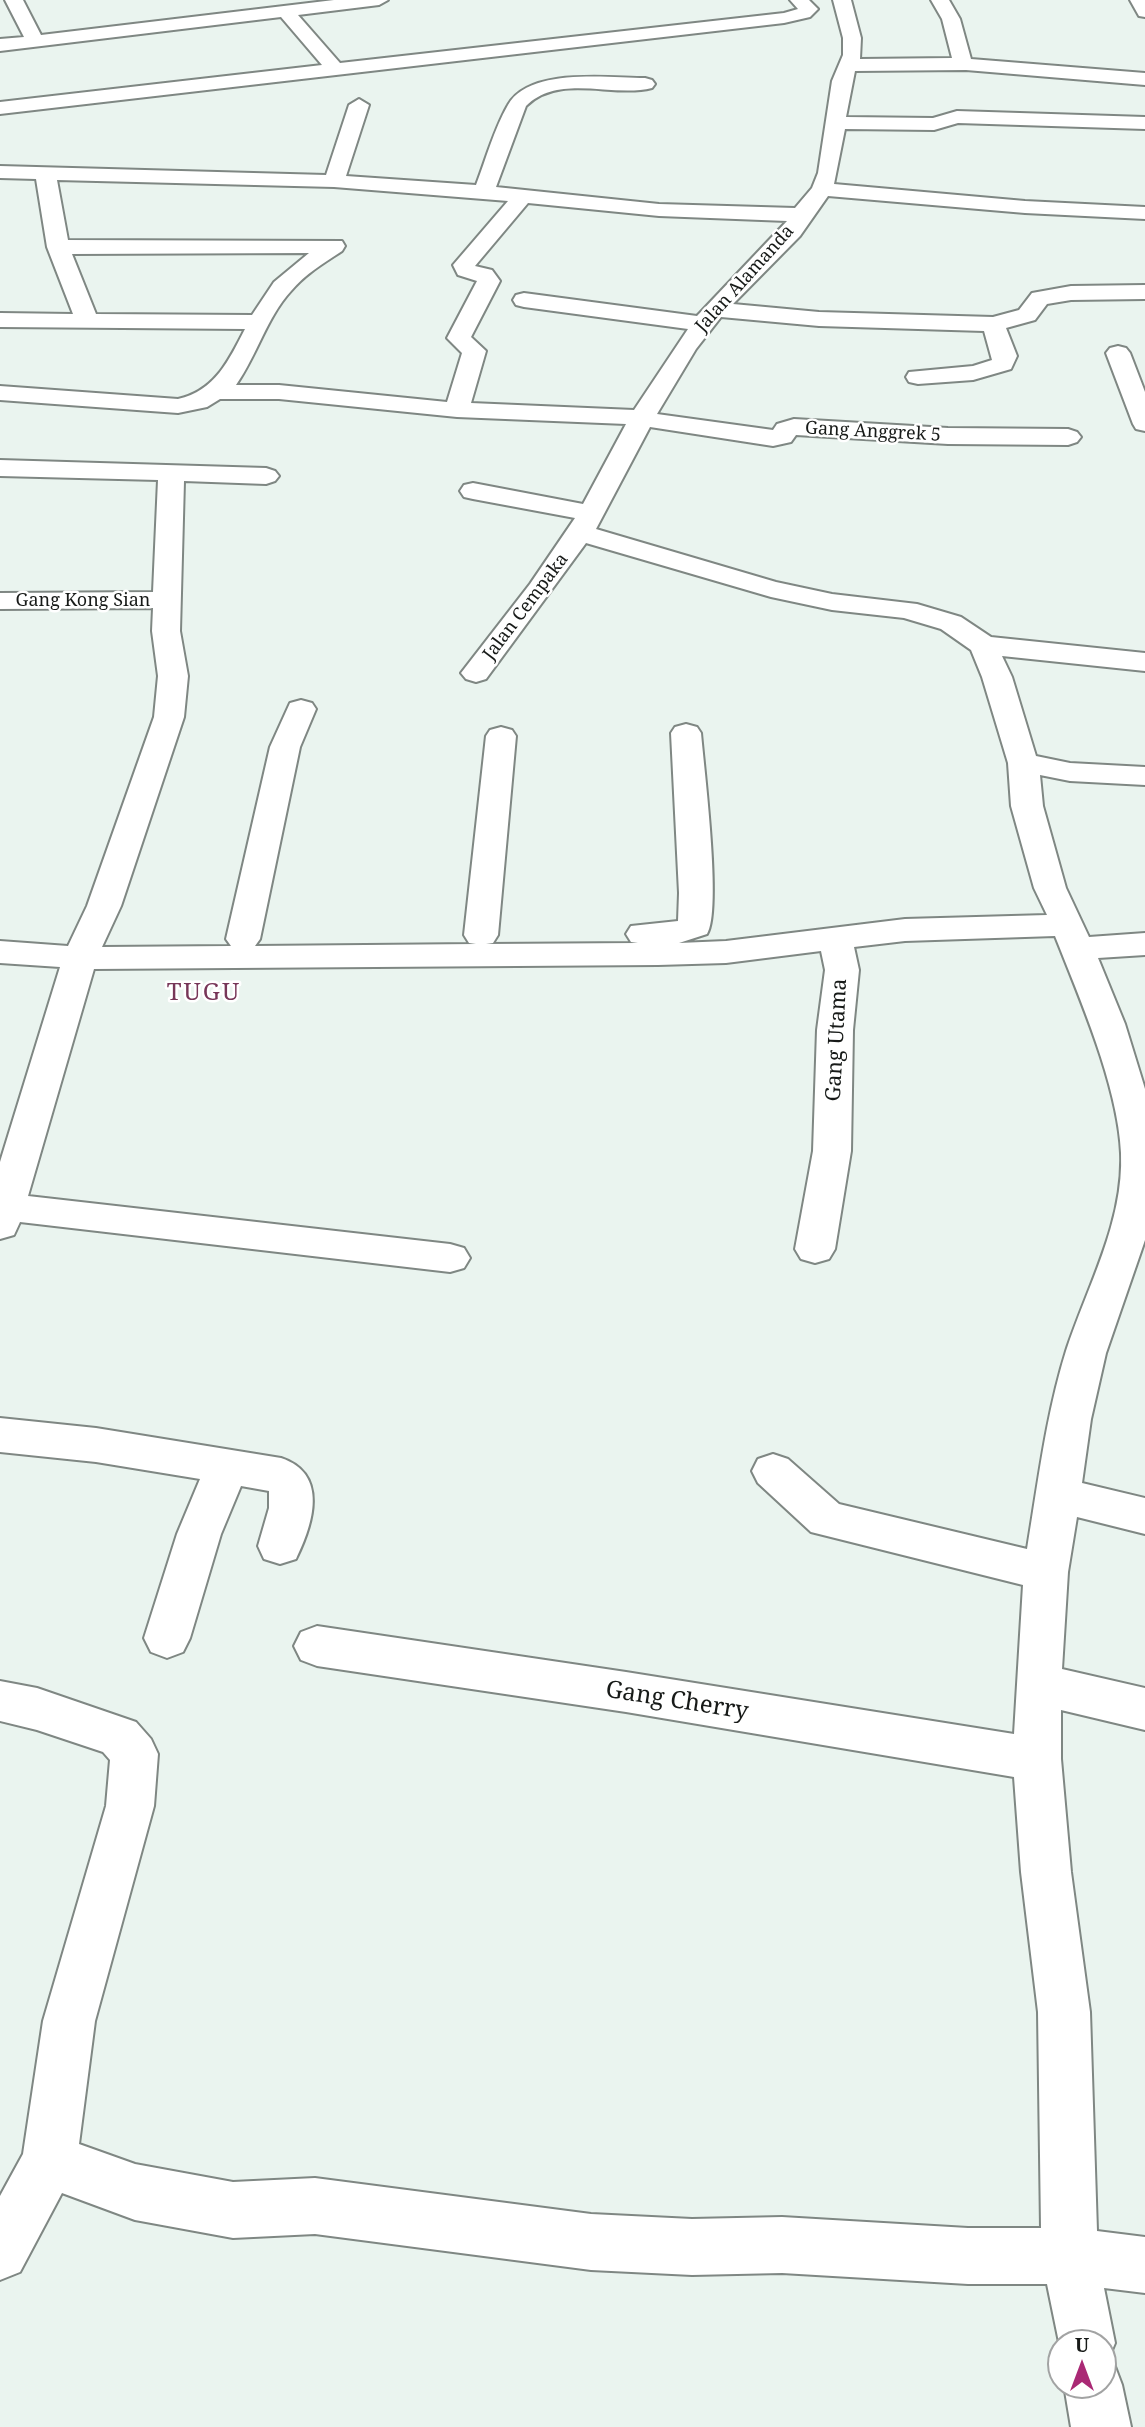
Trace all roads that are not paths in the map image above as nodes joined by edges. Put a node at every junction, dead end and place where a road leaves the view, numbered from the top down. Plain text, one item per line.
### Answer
1 (14, 0) edge
2 (231, 0) edge
3 (379, 0) edge
4 (799, 0) edge
5 (867, 0) edge
6 (940, 0) edge
7 (1139, 0) edge
8 (842, 1) edge
9 (286, 12) junction
10 (1145, 12) edge
11 (246, 17) junction
12 (36, 41) junction
13 (0, 45) edge
14 (963, 64) junction
15 (849, 65) junction
16 (336, 70) junction
17 (1145, 79) edge
18 (645, 84) dead end
19 (359, 105) dead end
20 (0, 108) edge
21 (835, 123) junction
22 (1145, 123) edge
23 (0, 172) edge
24 (45, 173) junction
25 (334, 181) junction
26 (822, 189) junction
27 (484, 192) junction
28 (523, 196) junction
29 (1145, 213) edge
30 (801, 215) junction
31 (58, 247) junction
32 (1145, 292) edge
33 (524, 300) dead end
34 (709, 316) junction
35 (0, 320) edge
36 (86, 320) junction
37 (259, 322) junction
38 (993, 324) junction
39 (1118, 353) dead end
40 (918, 377) dead end
41 (0, 393) edge
42 (211, 396) junction
43 (457, 410) junction
44 (642, 418) junction
45 (1145, 424) edge
46 (1068, 437) dead end
47 (0, 468) edge
48 (171, 473) junction
49 (266, 477) dead end
50 (473, 491) dead end
51 (582, 529) junction
52 (167, 600) junction
53 (0, 601) edge
54 (983, 645) junction
55 (1145, 662) edge
56 (476, 673) dead end
57 (301, 709) dead end
58 (686, 733) dead end
59 (501, 736) dead end
60 (1023, 763) junction
61 (1145, 776) edge
62 (481, 935) junction
63 (1072, 936) junction
64 (243, 939) junction
65 (835, 939) junction
66 (1145, 944) edge
67 (0, 952) edge
68 (80, 958) junction
69 (1140, 1119) edge
70 (3, 1216) edge
71 (815, 1249) dead end
72 (450, 1258) dead end
73 (0, 1435) edge
74 (227, 1466) junction
75 (773, 1471) dead end
76 (1060, 1495) junction
77 (1145, 1516) edge
78 (280, 1546) dead end
79 (1046, 1572) junction
80 (167, 1638) dead end
81 (317, 1646) dead end
82 (1038, 1684) junction
83 (0, 1701) edge
84 (1145, 1709) edge
85 (1037, 1759) junction
86 (49, 2161) junction
87 (0, 2252) edge
88 (1070, 2256) junction
89 (1145, 2266) edge
90 (1083, 2329) edge
91 (1096, 2399) edge
92 (1101, 2427) edge

1 - 12 street
2 - 11 street
3 - 9 street
4 - 16 street
5 - 8 street
6 - 14 street
7 - 10 street
8 - 15 street, Jalan Alamanda
9 - 11 street
9 - 16 street
11 - 12 street
12 - 13 street
14 - 15 street
14 - 17 street
15 - 21 street, Jalan Alamanda
16 - 20 street
18 - 27 street
19 - 25 street
21 - 22 street
21 - 26 street, Jalan Alamanda
23 - 24 street
24 - 25 street
24 - 31 street
25 - 27 street
26 - 29 street
26 - 30 street, Jalan Alamanda
27 - 28 street
28 - 30 street
28 - 43 street
30 - 34 street, Jalan Alamanda
31 - 36 street
31 - 37 street
32 - 38 street
33 - 34 street
34 - 38 street
34 - 44 street, Jalan Alamanda
35 - 36 street
36 - 37 street
37 - 42 street
38 - 40 street
39 - 45 street
41 - 42 street, Gang Anggrek 5
42 - 43 street, Gang Anggrek 5
43 - 44 street, Gang Anggrek 5
44 - 46 street, Gang Anggrek 5
44 - 51 street, Jalan Alamanda
47 - 48 street
48 - 49 street
48 - 52 street
50 - 51 street
51 - 54 street
51 - 56 street, Jalan Cempaka
52 - 53 street, Gang Kong Sian
52 - 68 street
54 - 55 street
54 - 60 street
57 - 64 street
58 - 62 street
59 - 62 street
60 - 61 street
60 - 63 street
62 - 64 street
63 - 65 street
63 - 66 street
63 - 69 street
64 - 68 street
65 - 68 street
65 - 71 street, Gang Utama
67 - 68 street
68 - 70 street
69 - 76 street
70 - 72 street
73 - 74 street
74 - 78 street
74 - 80 street
75 - 79 street
76 - 77 street
76 - 79 street
79 - 82 street
81 - 85 street, Gang Cherry
82 - 84 street
82 - 85 street
83 - 86 street
85 - 88 street
86 - 87 street
86 - 88 street
88 - 89 street
88 - 90 street
91 - 92 street

